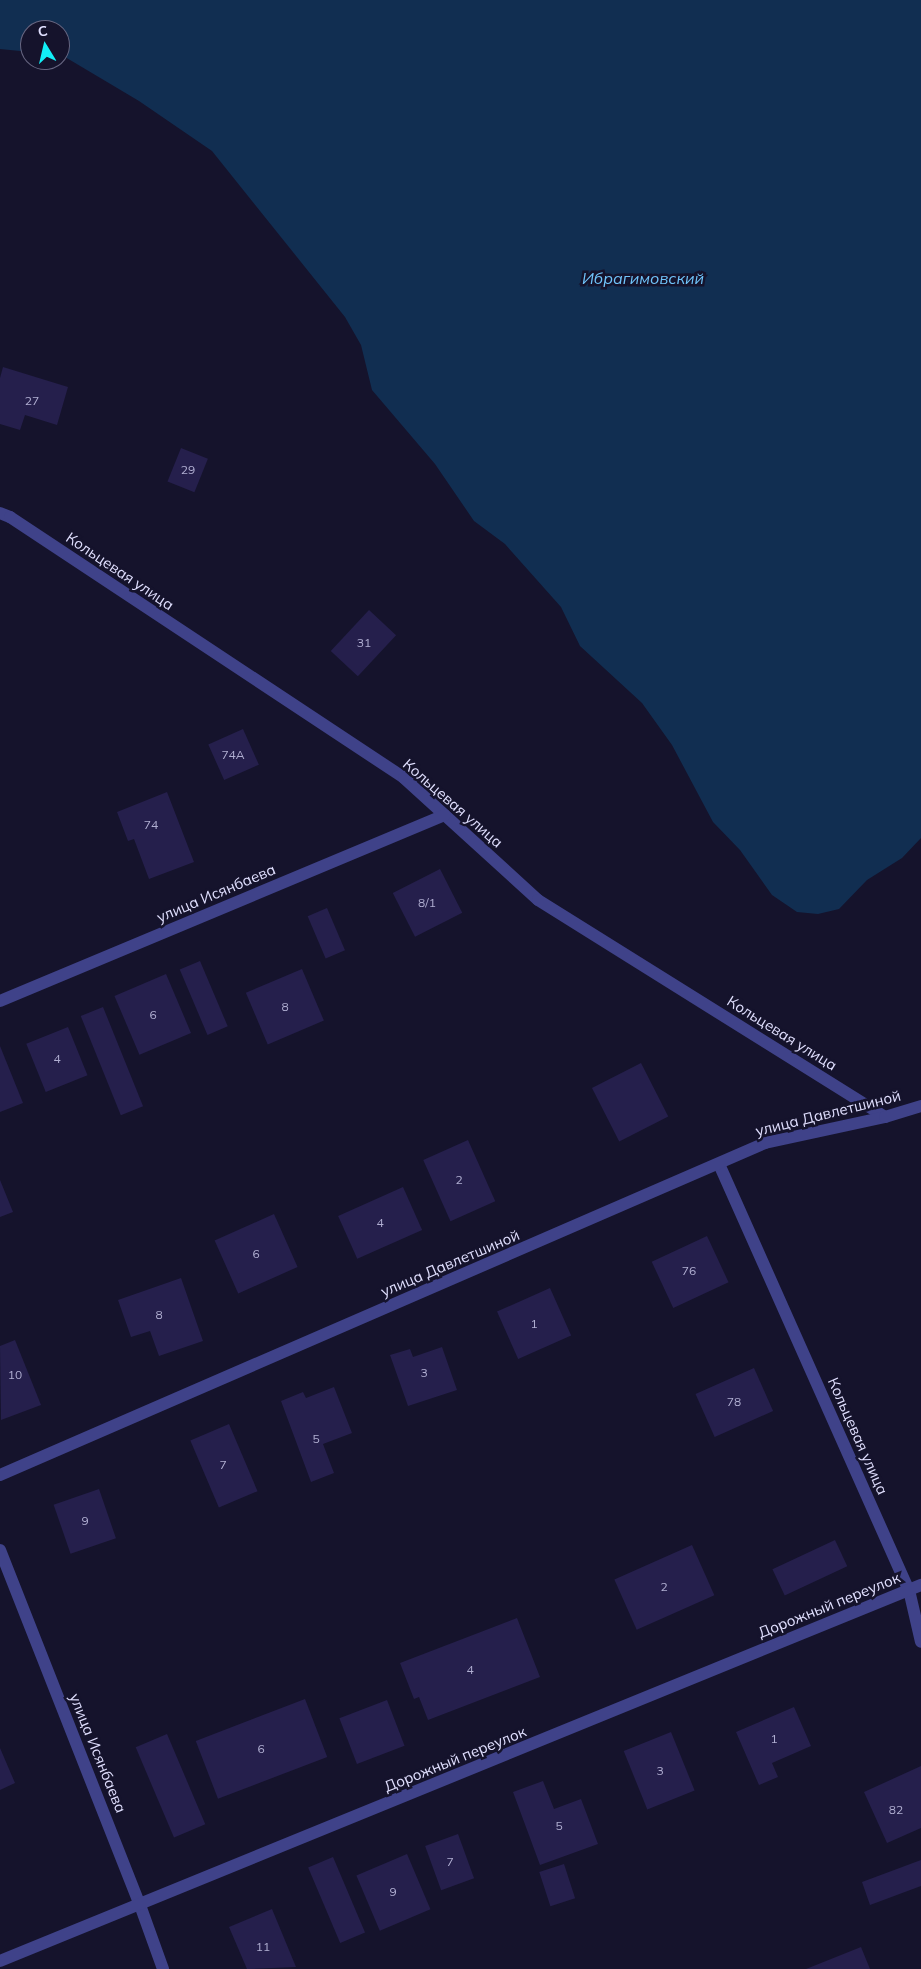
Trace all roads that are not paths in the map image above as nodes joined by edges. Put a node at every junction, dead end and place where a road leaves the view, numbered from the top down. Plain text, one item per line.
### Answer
1 (0, 513) edge
2 (445, 815) junction
3 (0, 1001) edge
4 (921, 1106) edge
5 (886, 1117) junction
6 (719, 1164) junction
7 (0, 1474) edge
8 (0, 1550) edge
9 (921, 1585) edge
10 (909, 1590) junction
11 (921, 1642) edge
12 (140, 1905) junction
13 (0, 1961) edge
14 (163, 1969) edge

1 - 2 street, Кольцевая улица
2 - 3 street, улица Исянбаева
2 - 5 street, Кольцевая улица
4 - 5 street, улица Давлетшиной
5 - 6 street, улица Давлетшиной
6 - 7 street, улица Давлетшиной
6 - 10 street, Кольцевая улица
8 - 12 street, улица Исянбаева
9 - 10 street, Дорожный переулок
10 - 11 street, Кольцевая улица
10 - 12 street, Дорожный переулок
12 - 13 street, Дорожный переулок
12 - 14 street, улица Исянбаева

